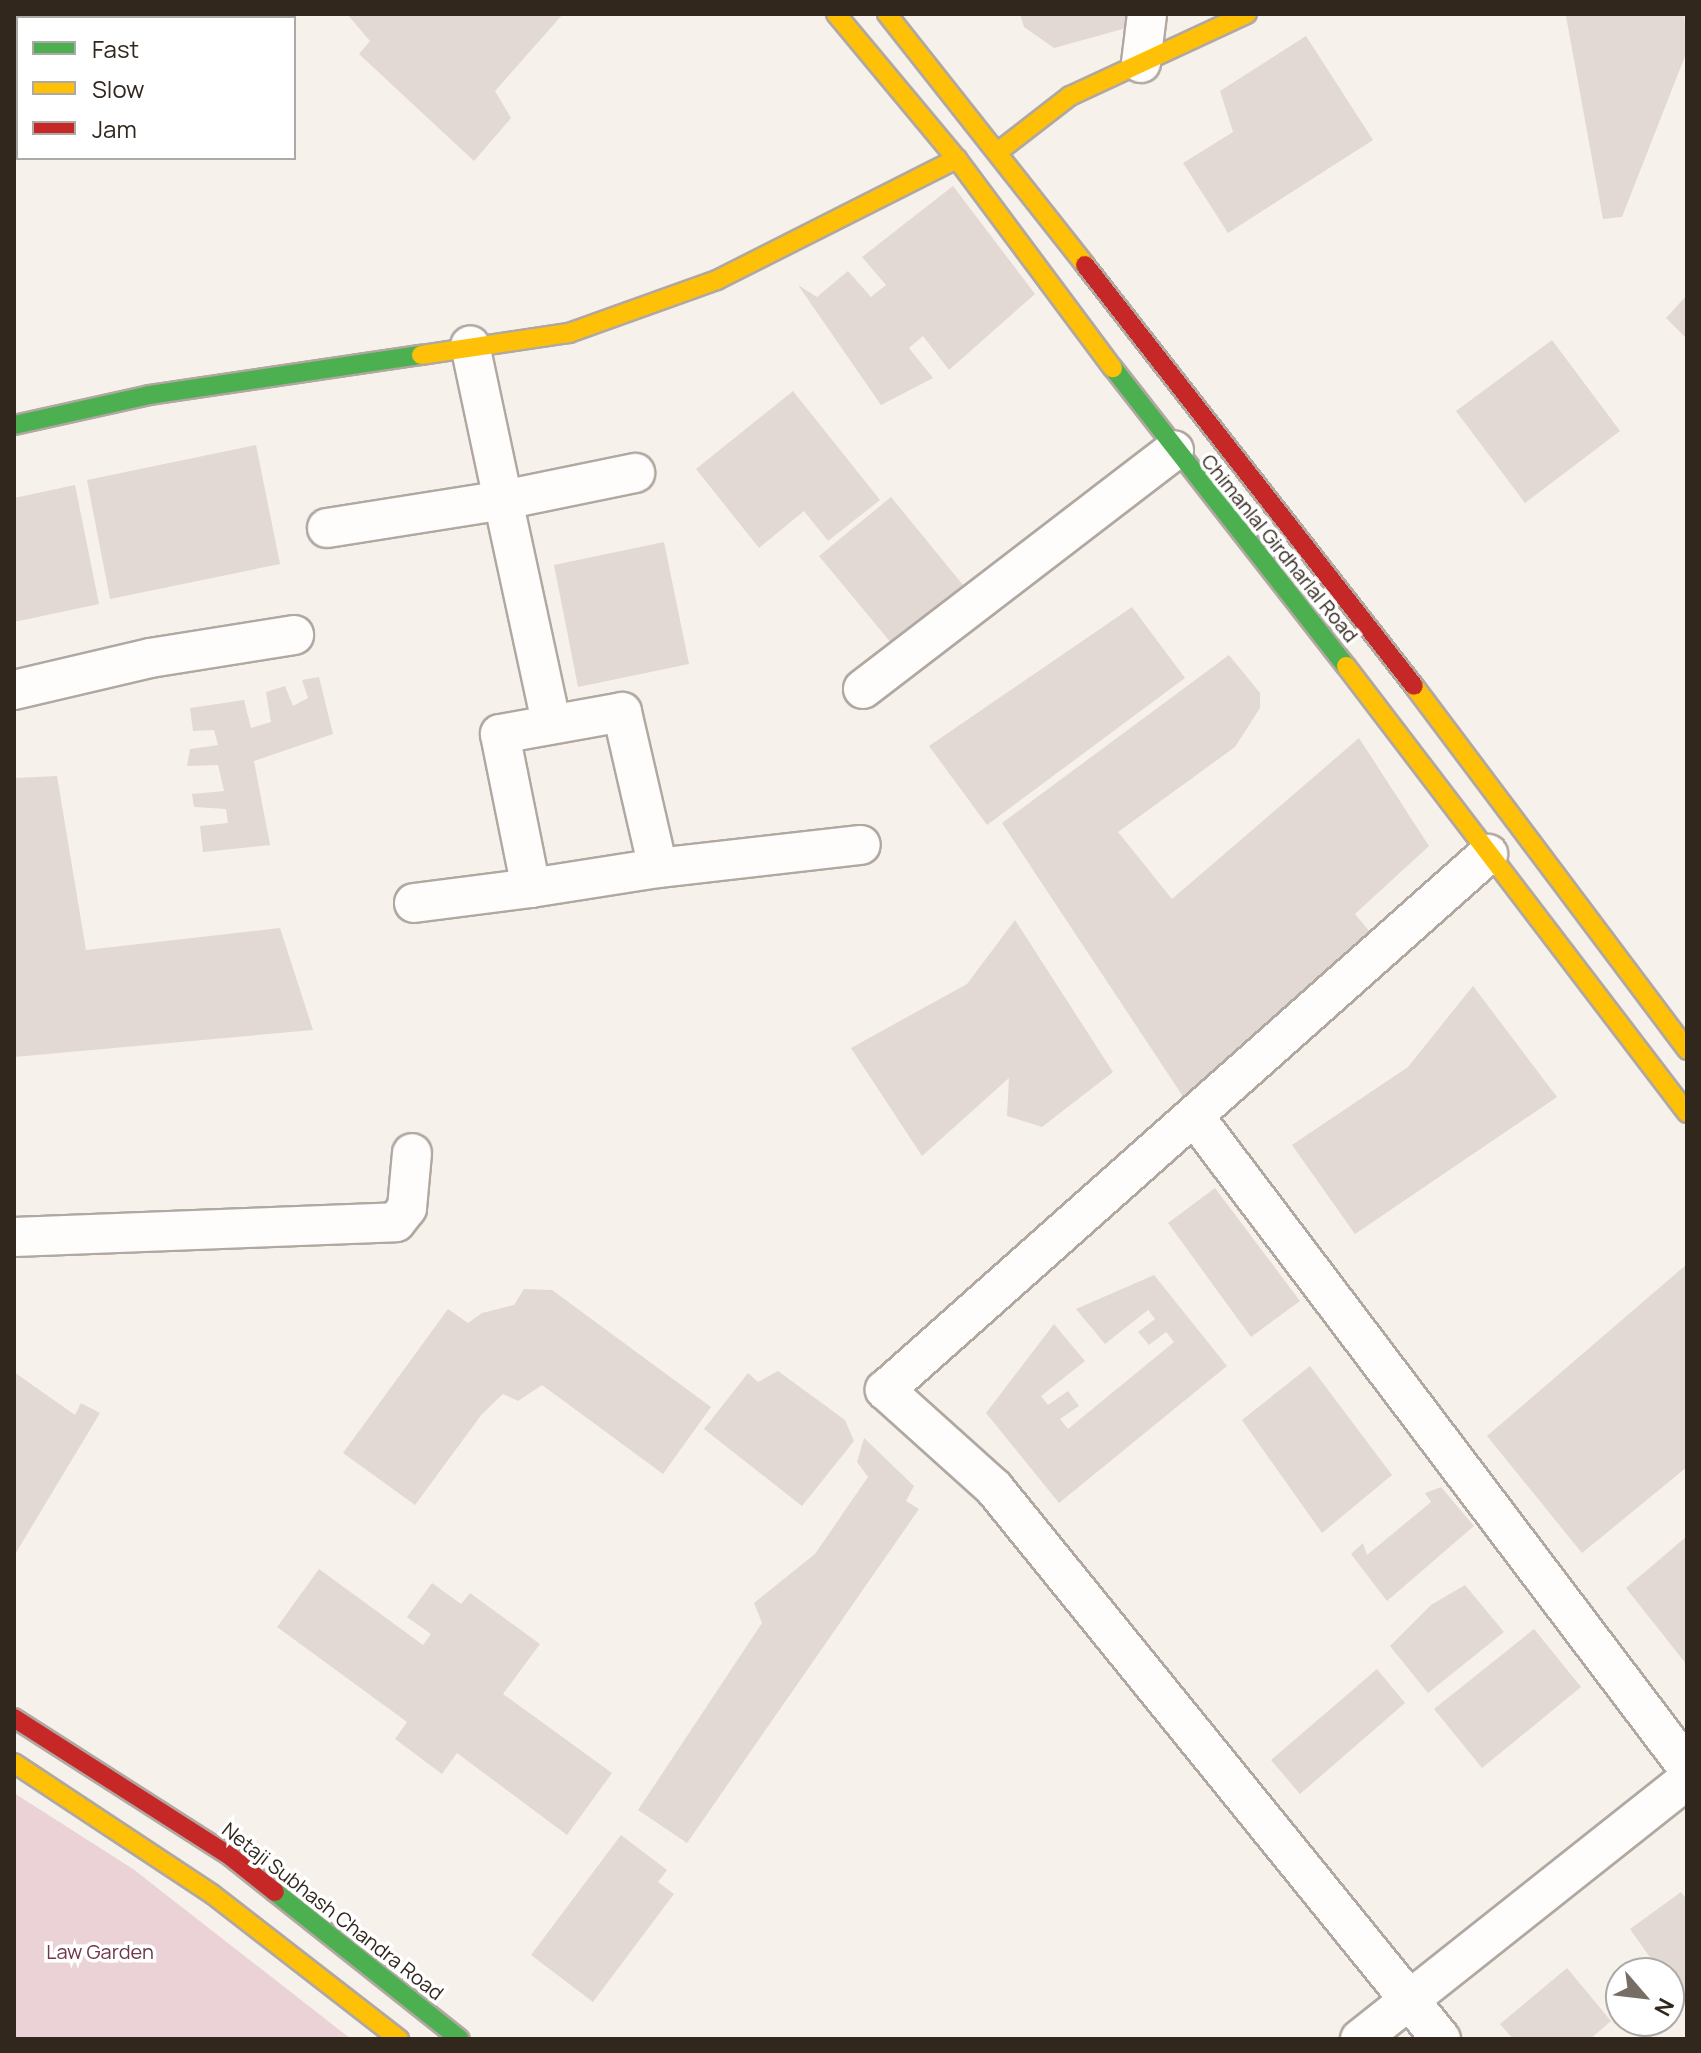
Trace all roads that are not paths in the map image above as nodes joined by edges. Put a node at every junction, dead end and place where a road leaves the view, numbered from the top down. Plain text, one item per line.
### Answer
1 (836, 14) edge
2 (887, 14) edge
3 (1147, 14) edge
4 (1247, 14) edge
5 (1141, 63) junction
6 (999, 151) junction
7 (957, 159) junction
8 (470, 345) junction
9 (14, 425) edge
10 (1174, 450) junction
11 (635, 473) dead end
12 (503, 500) junction
13 (327, 528) dead end
14 (294, 635) dead end
15 (863, 689) dead end
16 (14, 690) edge
17 (551, 722) junction
18 (861, 845) dead end
19 (1488, 854) junction
20 (658, 868) junction
21 (531, 888) junction
22 (414, 903) dead end
23 (1687, 1050) edge
24 (1687, 1113) edge
25 (1194, 1116) junction
26 (412, 1153) dead end
27 (14, 1237) edge
28 (14, 1718) edge
29 (14, 1763) edge
30 (1687, 1767) edge
31 (1687, 1780) edge
32 (1408, 1999) junction
33 (399, 2039) edge
34 (460, 2039) edge
35 (1360, 2039) edge
36 (1441, 2039) edge

1 - 7 main road, Chimanlal Girdharlal Road
2 - 6 main road, Chimanlal Girdharlal Road
3 - 5 street
4 - 5 main road
5 - 6 main road
6 - 23 main road, Chimanlal Girdharlal Road
7 - 8 main road
7 - 10 main road, Chimanlal Girdharlal Road
8 - 9 main road
8 - 12 street
10 - 15 street
10 - 19 main road, Chimanlal Girdharlal Road
11 - 12 street
12 - 13 street
12 - 17 street
14 - 16 street
17 - 20 street
17 - 21 street
18 - 20 street
19 - 24 main road, Chimanlal Girdharlal Road
19 - 25 street
20 - 21 street
21 - 22 street
25 - 30 street
25 - 32 street
26 - 27 street
28 - 34 main road, Netaji Subhash Chandra Road
29 - 33 main road
31 - 32 street
32 - 35 street
32 - 36 street

